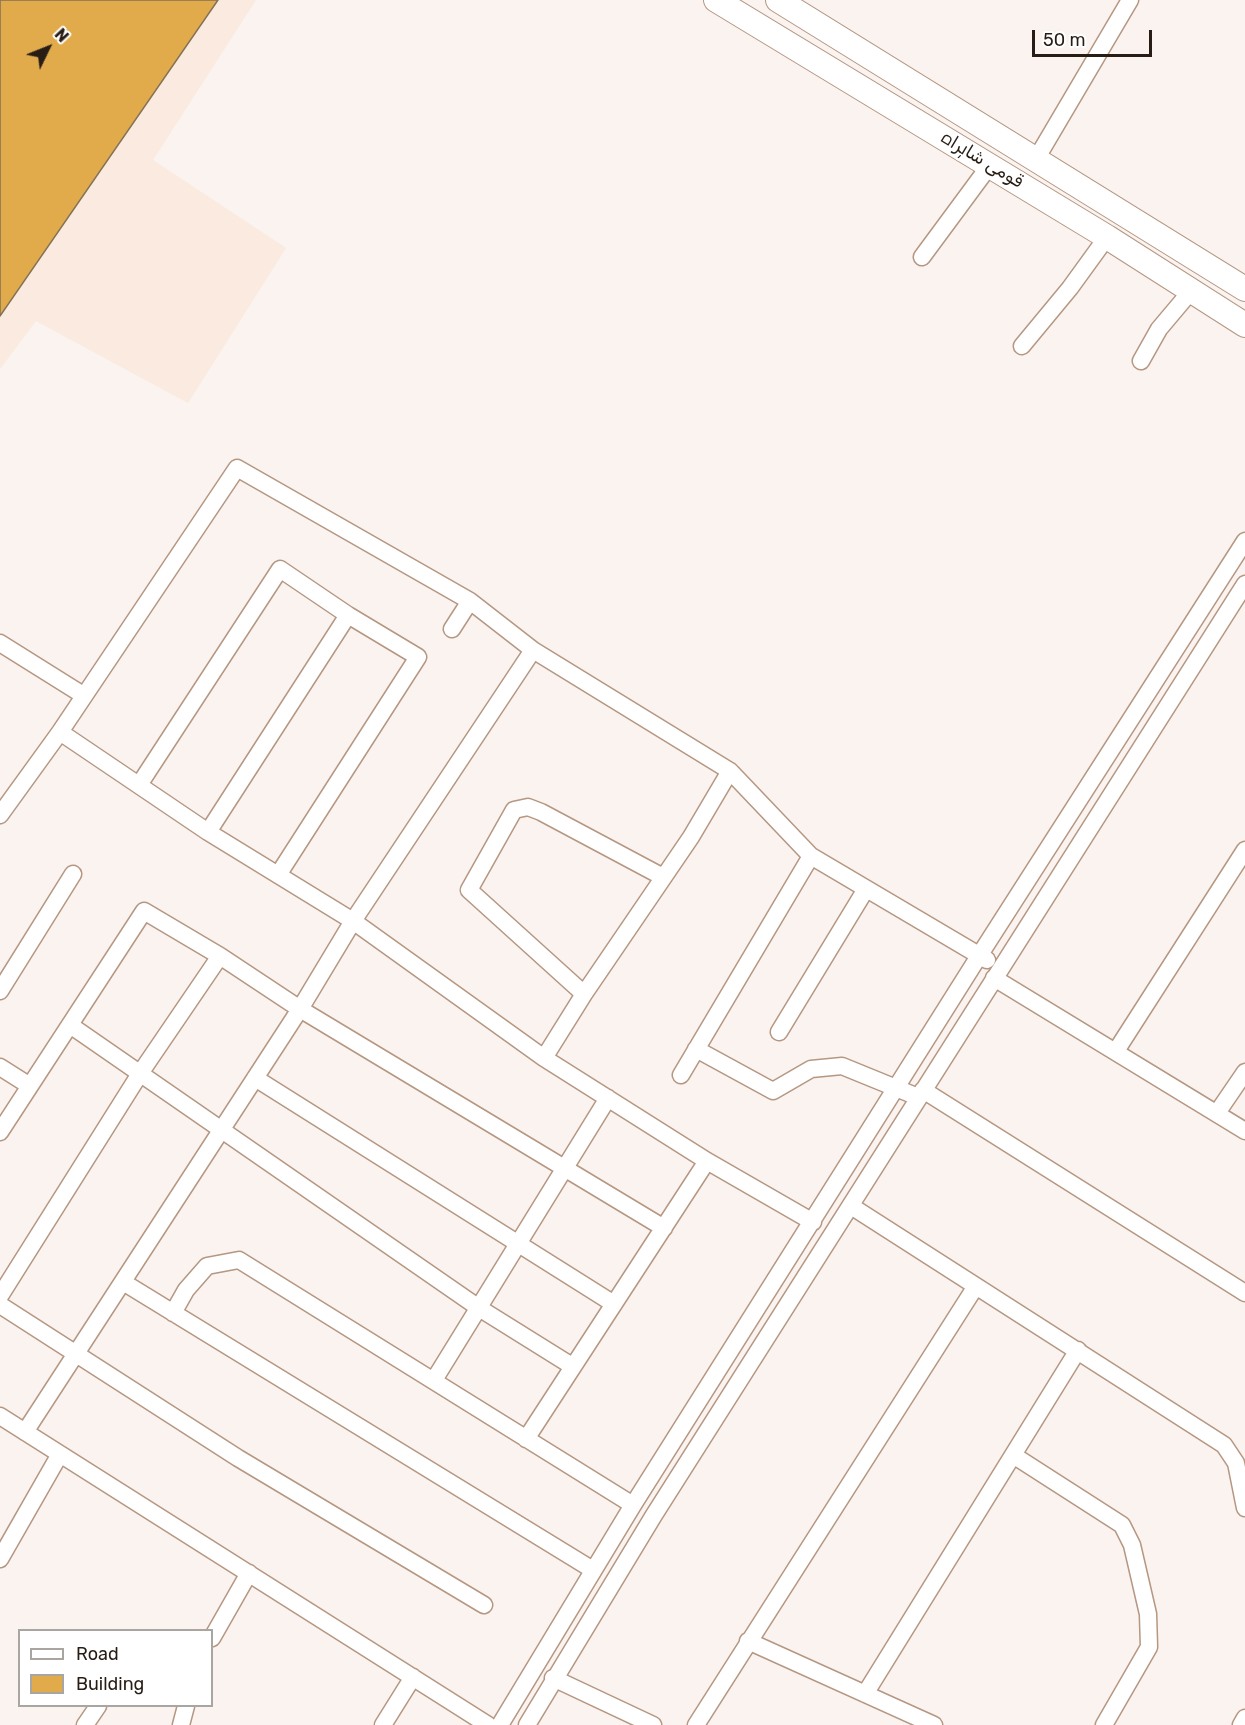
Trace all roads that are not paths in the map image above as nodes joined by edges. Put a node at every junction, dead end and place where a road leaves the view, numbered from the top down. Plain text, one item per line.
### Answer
1 (716, 0) edge
2 (778, 0) edge
3 (1130, 0) edge
4 (1035, 161) junction
5 (990, 165) junction
6 (1107, 237) junction
7 (922, 257) dead end
8 (1245, 289) edge
9 (1191, 291) junction
10 (1245, 325) edge
11 (1022, 346) dead end
12 (1141, 361) dead end
13 (1245, 541) edge
14 (1245, 584) edge
15 (470, 602) junction
16 (1239, 605) edge
17 (348, 615) junction
18 (452, 629) dead end
19 (0, 643) edge
20 (533, 650) junction
21 (83, 695) junction
22 (60, 732) junction
23 (730, 771) junction
24 (139, 785) junction
25 (0, 815) edge
26 (208, 832) junction
27 (1245, 850) edge
28 (811, 856) junction
29 (73, 874) dead end
30 (278, 875) junction
31 (663, 877) junction
32 (1026, 883) junction
33 (866, 889) junction
34 (1046, 895) junction
35 (353, 921) junction
36 (220, 956) junction
37 (979, 956) junction
38 (997, 973) junction
39 (0, 991) edge
40 (584, 994) junction
41 (300, 1009) junction
42 (70, 1024) junction
43 (779, 1032) dead end
44 (696, 1049) junction
45 (1116, 1051) junction
46 (544, 1058) junction
47 (0, 1067) edge
48 (141, 1072) junction
49 (1245, 1072) edge
50 (681, 1075) dead end
51 (255, 1078) junction
52 (30, 1086) junction
53 (897, 1086) junction
54 (921, 1094) junction
55 (608, 1098) junction
56 (1216, 1113) junction
57 (222, 1131) junction
58 (1245, 1131) edge
59 (0, 1132) edge
60 (707, 1161) junction
61 (565, 1170) junction
62 (850, 1206) junction
63 (813, 1222) junction
64 (664, 1228) junction
65 (519, 1242) junction
66 (123, 1282) junction
67 (976, 1286) junction
68 (1245, 1293) edge
69 (0, 1296) edge
70 (614, 1304) junction
71 (0, 1305) edge
72 (479, 1308) junction
73 (173, 1313) junction
74 (1078, 1350) junction
75 (76, 1354) junction
76 (572, 1366) junction
77 (434, 1380) junction
78 (0, 1416) edge
79 (25, 1432) junction
80 (526, 1439) junction
81 (60, 1454) junction
82 (1013, 1455) junction
83 (633, 1505) junction
84 (1245, 1508) edge
85 (5, 1541) edge
86 (0, 1559) edge
87 (593, 1570) junction
88 (249, 1573) junction
89 (484, 1605) dead end
90 (213, 1636) edge
91 (748, 1641) junction
92 (413, 1677) junction
93 (553, 1678) junction
94 (865, 1694) junction
95 (97, 1707) edge
96 (186, 1707) edge
97 (1245, 1718) edge
98 (85, 1725) edge
99 (180, 1725) edge
100 (383, 1725) edge
101 (488, 1725) edge
102 (500, 1725) edge
103 (527, 1725) edge
104 (653, 1725) edge
105 (696, 1725) edge
106 (934, 1725) edge
107 (1104, 1725) edge
108 (1241, 1725) edge

1 - 5 highway, قومی شاہراہ
2 - 4 highway, قومی شاہراہ
3 - 4 street
4 - 8 highway, قومی شاہراہ
5 - 6 highway, قومی شاہراہ
5 - 7 street
6 - 9 highway, قومی شاہراہ
6 - 11 street
9 - 10 highway, قومی شاہراہ
9 - 12 street
13 - 32 street
14 - 16 street
15 - 18 street
15 - 20 street
15 - 21 street
16 - 34 street
17 - 24 street
17 - 26 street
17 - 30 street
19 - 21 street
20 - 23 street
20 - 35 street
21 - 22 street
22 - 24 street
22 - 25 street
23 - 28 street
23 - 31 street
24 - 26 street
26 - 30 street
27 - 45 street
28 - 33 street
28 - 44 street
29 - 39 street
30 - 35 street
31 - 40 street
31 - 40 street
32 - 34 street
32 - 37 street
33 - 37 street
33 - 43 street
34 - 38 street
35 - 41 street
35 - 46 street
36 - 41 street
36 - 42 street
36 - 48 street
37 - 38 street
37 - 53 street
38 - 45 street
38 - 54 street
40 - 46 street
41 - 51 street
41 - 61 street
42 - 48 street
42 - 52 street
44 - 50 street
44 - 53 street
45 - 56 street
46 - 55 street
47 - 52 street
48 - 57 street
48 - 69 street
49 - 56 street
51 - 57 street
51 - 65 street
52 - 59 street
53 - 54 street
53 - 63 street
54 - 62 street
54 - 68 street
55 - 60 street
55 - 61 street
56 - 58 street
57 - 66 street
57 - 72 street
60 - 63 street
60 - 64 street
61 - 64 street
61 - 65 street
62 - 67 street
62 - 93 street
63 - 83 street
64 - 70 street
65 - 70 street
65 - 72 street
66 - 73 street
66 - 75 street
67 - 74 street
67 - 91 street
70 - 76 street
71 - 75 street
72 - 76 street
72 - 77 street
73 - 77 street
73 - 87 street
74 - 82 street
74 - 84 street
75 - 79 street
75 - 89 street
76 - 80 street
77 - 80 street
78 - 79 street
79 - 81 street
80 - 83 street
81 - 85 street
81 - 88 street
82 - 94 street
82 - 107 street
83 - 87 street
85 - 86 street
87 - 102 street
88 - 90 street
88 - 92 street
91 - 94 street
91 - 105 street
92 - 100 street
92 - 101 street
93 - 103 street
93 - 104 street
94 - 106 street
95 - 98 street
96 - 99 street
97 - 108 street

